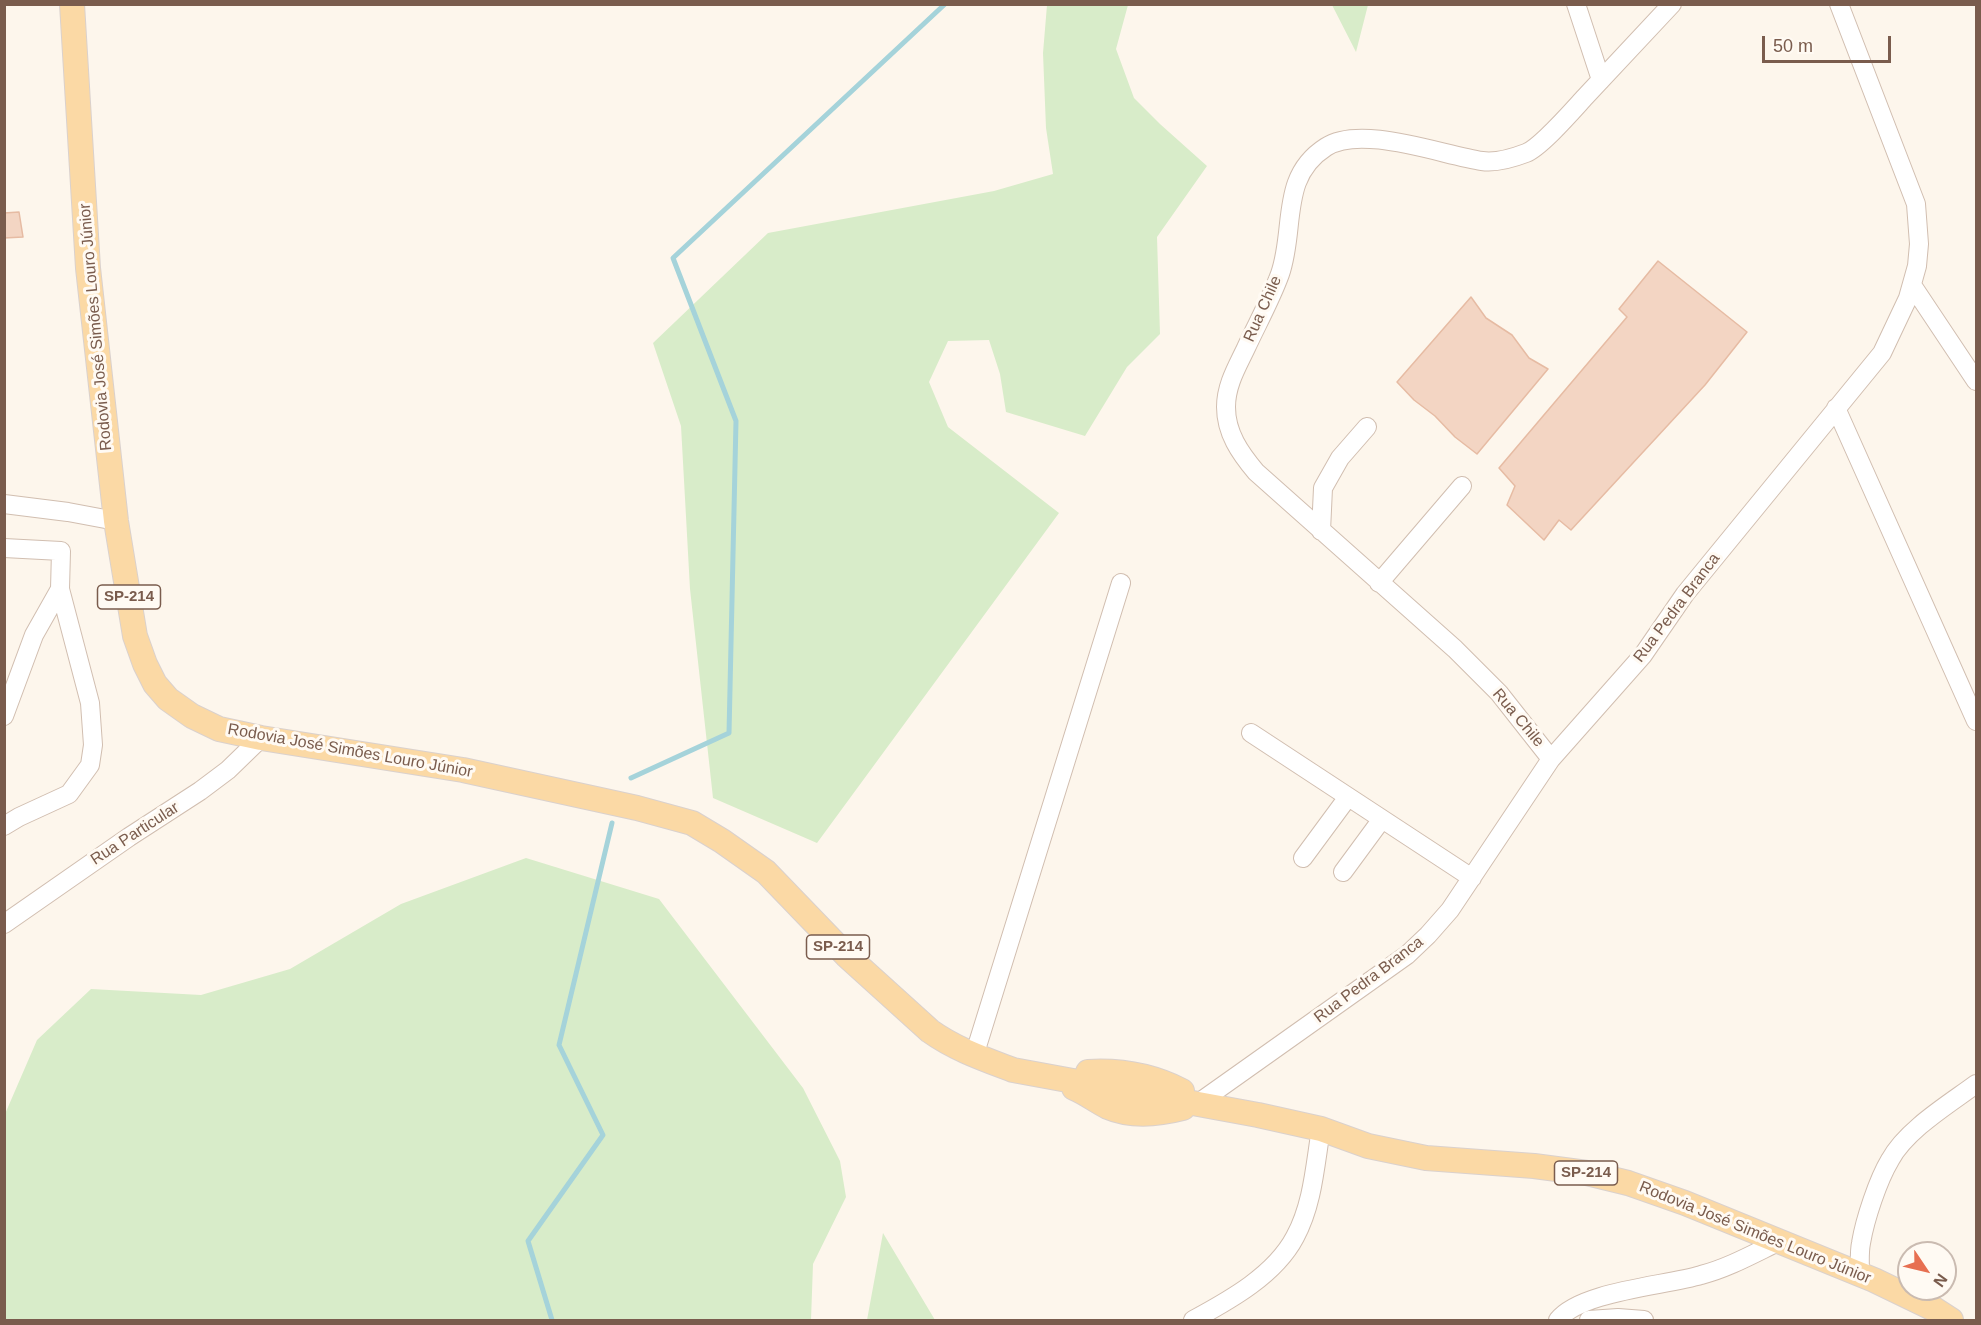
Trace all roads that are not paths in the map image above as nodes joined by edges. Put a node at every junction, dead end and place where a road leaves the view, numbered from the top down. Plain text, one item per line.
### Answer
1 (72, 4) edge
2 (1576, 4) edge
3 (1672, 4) edge
4 (1839, 4) edge
5 (1601, 80) junction
6 (1912, 285) junction
7 (1977, 381) edge
8 (1836, 408) junction
9 (1367, 428) dead end
10 (1462, 486) dead end
11 (4, 504) edge
12 (116, 521) junction
13 (1321, 531) junction
14 (4, 549) edge
15 (1121, 583) dead end
16 (1379, 583) junction
17 (60, 588) junction
18 (4, 716) edge
19 (1977, 721) edge
20 (1251, 733) dead end
21 (261, 738) junction
22 (1551, 759) junction
23 (1348, 797) junction
24 (1382, 819) junction
25 (4, 826) edge
26 (1303, 858) dead end
27 (1343, 872) dead end
28 (1472, 878) junction
29 (4, 924) edge
30 (974, 1056) junction
31 (1045, 1076) junction
32 (1977, 1084) edge
33 (1197, 1104) junction
34 (1321, 1129) junction
35 (1778, 1242) junction
36 (1860, 1275) junction
37 (1193, 1320) edge
38 (1558, 1320) edge
39 (1589, 1320) edge
40 (1644, 1320) edge
41 (1951, 1320) edge

1 - 12 main road, Rodovia José Simões Louro Júnior / SP-214
2 - 5 street
3 - 5 street, Rua Chile
4 - 6 street, Rua Pedra Branca
5 - 13 street, Rua Chile
6 - 7 street
6 - 8 street, Rua Pedra Branca
8 - 19 street
8 - 22 street, Rua Pedra Branca
9 - 13 street
10 - 16 street
11 - 12 street
12 - 21 main road, Rodovia José Simões Louro Júnior / SP-214
13 - 16 street, Rua Chile
14 - 17 street
15 - 30 street
16 - 22 street, Rua Chile
17 - 18 street
17 - 25 street
20 - 23 street
21 - 29 street, Rua Particular
21 - 30 main road, Rodovia José Simões Louro Júnior / SP-214
22 - 28 street, Rua Pedra Branca
23 - 24 street
23 - 26 street
24 - 27 street
24 - 28 street
28 - 33 street, Rua Pedra Branca
30 - 31 main road, Rodovia José Simões Louro Júnior / SP-214
31 - 33 main road, Rodovia José Simões Louro Júnior
31 - 33 main road, Rodovia José Simões Louro Júnior
32 - 36 street
33 - 34 main road, Rodovia José Simões Louro Júnior / SP-214
34 - 35 main road, Rodovia José Simões Louro Júnior / SP-214
34 - 37 street
35 - 36 main road, Rodovia José Simões Louro Júnior / SP-214
35 - 38 street
36 - 41 main road, Rodovia José Simões Louro Júnior / SP-214
39 - 40 street

